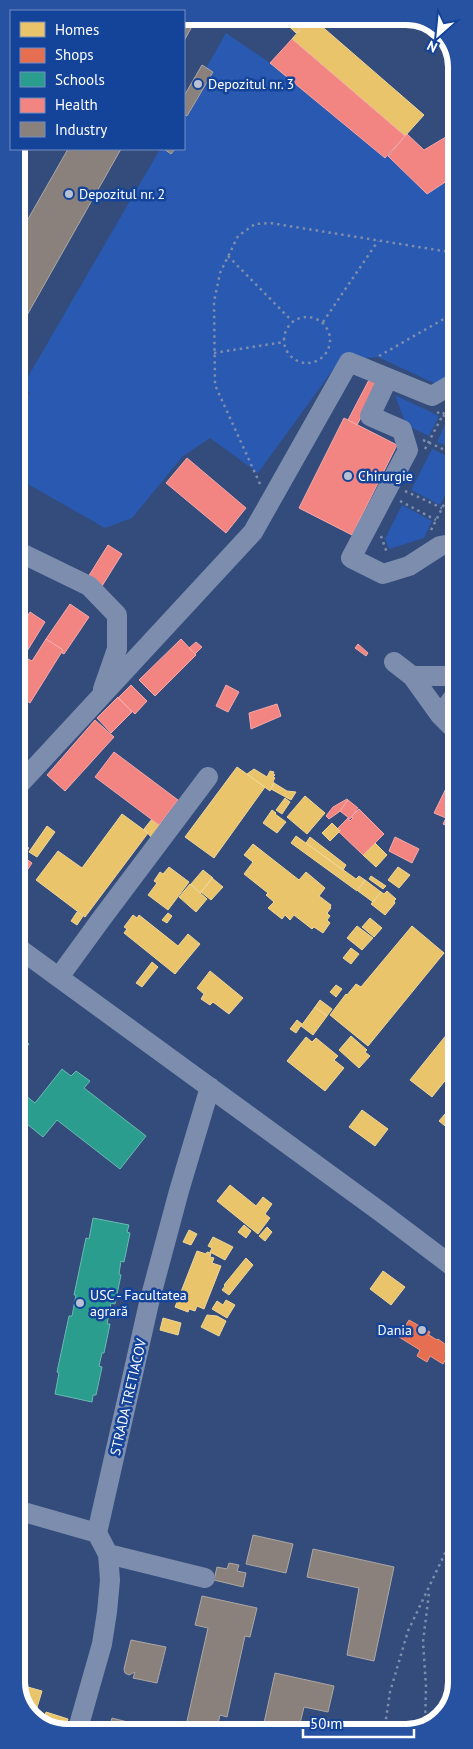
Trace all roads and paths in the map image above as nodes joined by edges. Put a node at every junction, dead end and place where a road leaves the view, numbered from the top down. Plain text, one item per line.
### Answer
1 (378, 241) junction
2 (448, 252) edge
3 (228, 256) junction
4 (448, 317) edge
5 (293, 322) junction
6 (323, 322) junction
7 (284, 342) junction
8 (214, 353) junction
9 (378, 357) dead end
10 (388, 378) junction
11 (448, 387) edge
12 (402, 430) junction
13 (448, 451) edge
14 (262, 488) dead end
15 (387, 488) junction
16 (448, 496) edge
17 (442, 508) junction
18 (436, 520) junction
19 (430, 534) dead end
20 (381, 535) dead end
21 (448, 544) edge
22 (395, 551) dead end
23 (25, 555) edge
24 (394, 662) dead end
25 (412, 676) junction
26 (448, 676) edge
27 (99, 700) junction
28 (448, 705) edge
29 (440, 716) junction
30 (448, 724) edge
31 (208, 777) dead end
32 (25, 779) edge
33 (25, 953) edge
34 (59, 977) junction
35 (210, 1088) junction
36 (448, 1263) edge
37 (25, 1512) edge
38 (96, 1533) junction
39 (448, 1543) edge
40 (108, 1554) junction
41 (205, 1578) dead end
42 (429, 1589) junction
43 (425, 1719) edge
44 (79, 1724) edge
45 (385, 1724) edge

1 - 2 path
1 - 3 path
1 - 6 path
3 - 5 path
3 - 8 path
4 - 9 path
5 - 6 path
5 - 7 path
6 - 7 path
7 - 8 path
8 - 14 path
10 - 11 street
10 - 12 street
10 - 27 street
12 - 13 path
12 - 15 street
15 - 17 path
15 - 18 path
15 - 21 street
16 - 17 path
17 - 18 path
18 - 19 path
20 - 22 path
23 - 27 street
24 - 25 street
25 - 26 street
25 - 29 street
27 - 32 street
28 - 29 street
29 - 30 street
31 - 34 street
33 - 34 street
34 - 35 street
35 - 36 street
35 - 38 street, STRADA TRETIACOV
37 - 38 street
38 - 40 street
39 - 42 path
40 - 41 street
40 - 44 street
42 - 43 path
42 - 45 path

